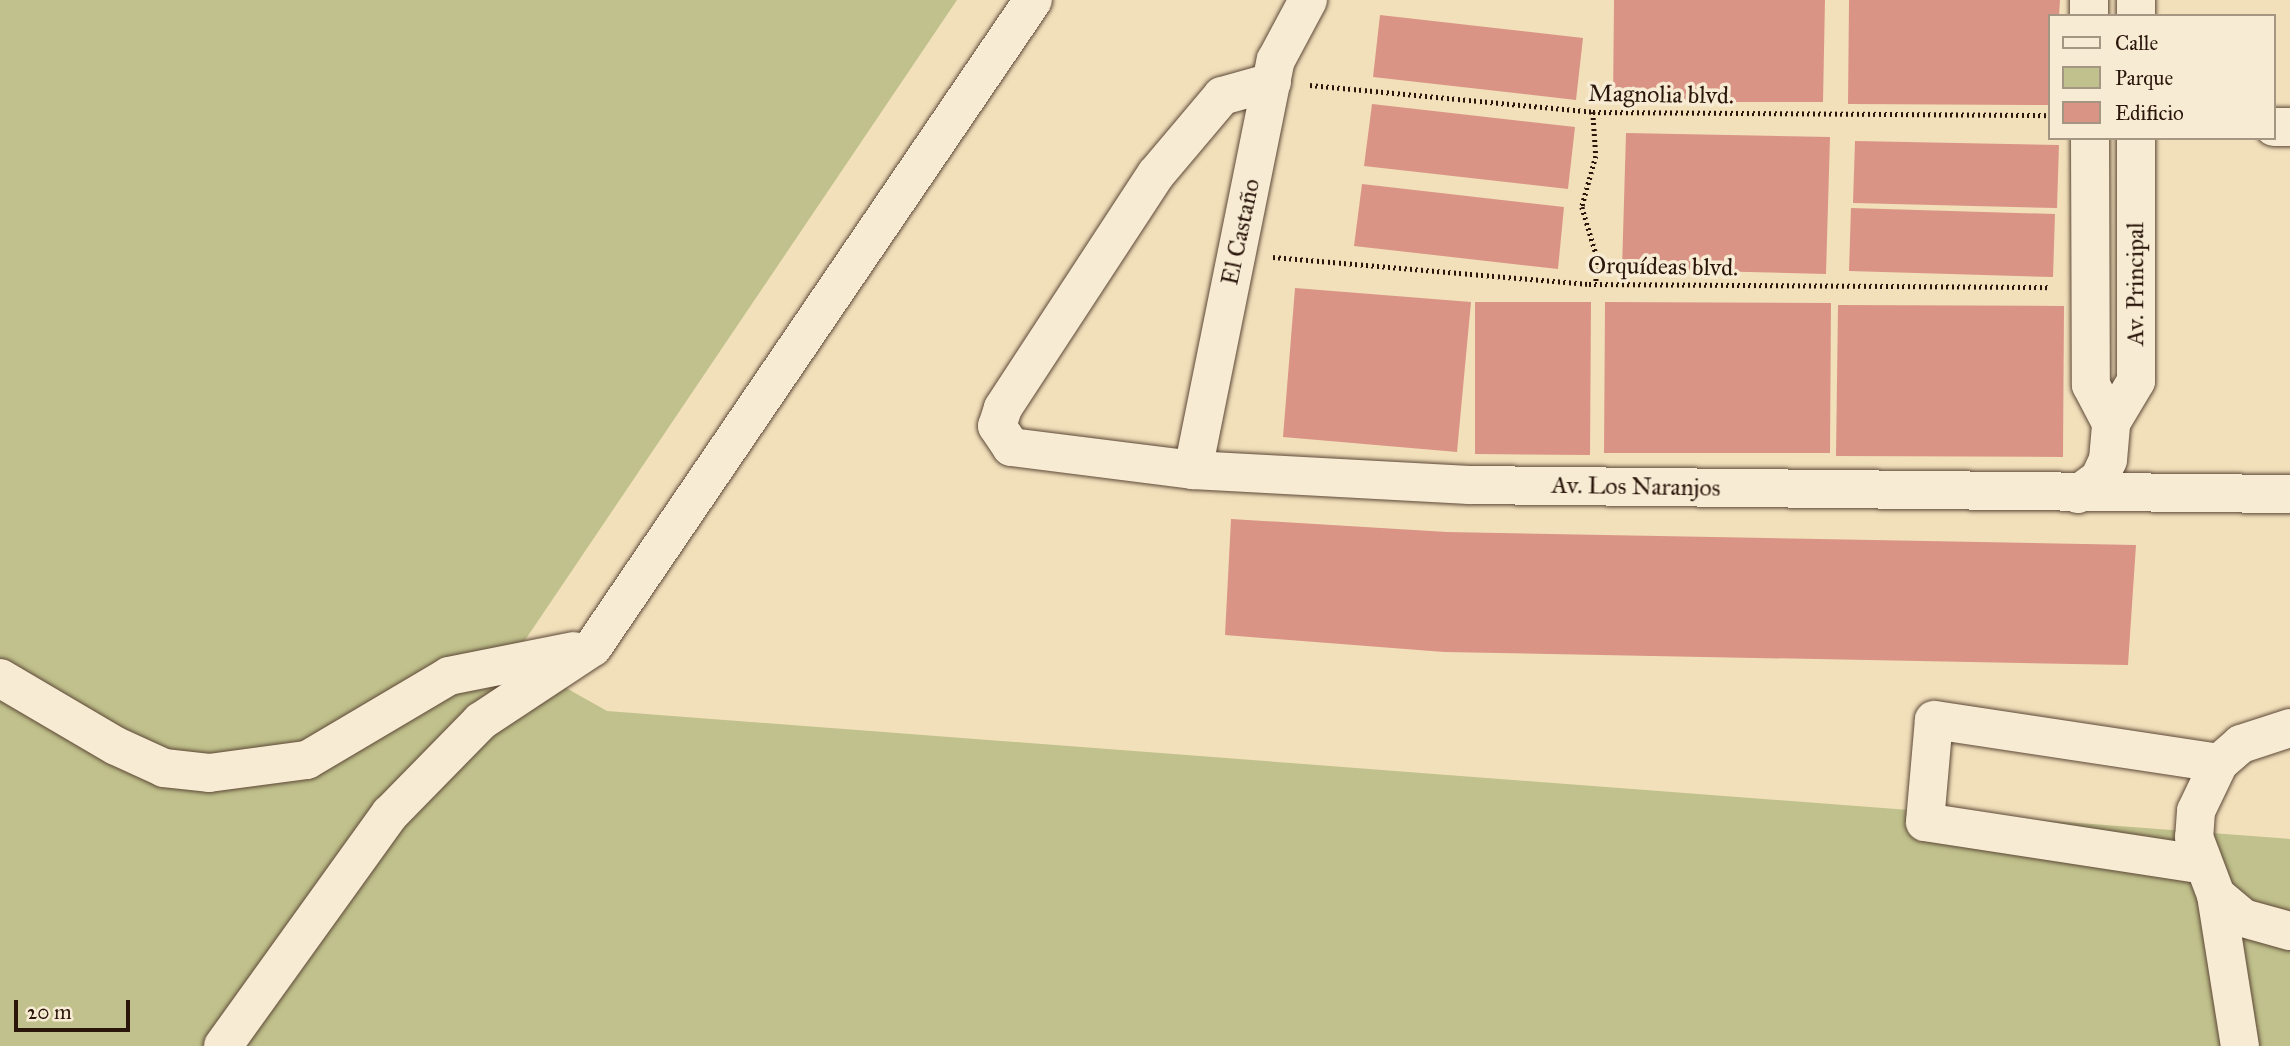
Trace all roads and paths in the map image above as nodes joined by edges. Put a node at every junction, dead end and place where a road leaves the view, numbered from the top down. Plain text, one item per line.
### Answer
1 (1033, 0) edge
2 (1308, 0) edge
3 (1272, 82) junction
4 (1593, 112) junction
5 (2048, 115) edge
6 (2090, 140) edge
7 (2136, 140) edge
8 (1237, 254) junction
9 (1596, 284) junction
10 (2090, 286) junction
11 (2111, 423) junction
12 (1193, 470) junction
13 (2078, 494) junction
14 (2290, 494) edge
15 (593, 647) junction
16 (0, 678) edge
17 (2290, 728) edge
18 (2219, 763) junction
19 (2208, 879) junction
20 (2290, 931) edge
21 (223, 1046) edge
22 (2240, 1046) edge

1 - 15 street
2 - 3 street, El Castaño
3 - 4 path, Magnolia blvd.
3 - 8 street, El Castaño
3 - 12 street, Av. Los Naranjos
4 - 5 path, Magnolia blvd.
4 - 9 path
6 - 10 street, Av. Principal
7 - 11 street, Av. Principal
8 - 9 path, Orquídeas blvd.
8 - 12 street, El Castaño
9 - 10 path, Orquídeas blvd.
10 - 11 street, Av. Principal
11 - 13 street, Av. Principal
12 - 13 street, Av. Los Naranjos
13 - 14 street, Av. Los Naranjos
15 - 16 street
15 - 21 street
17 - 18 street
18 - 19 street
18 - 19 street
19 - 20 street
19 - 22 street

